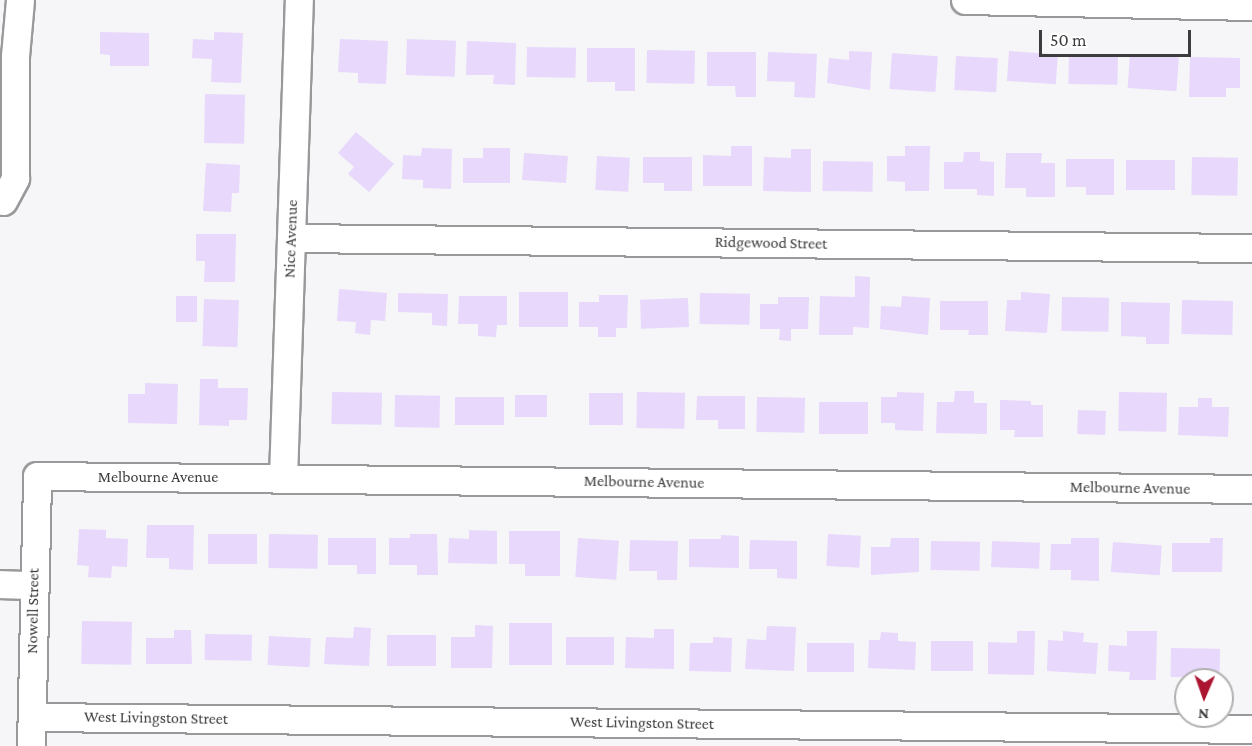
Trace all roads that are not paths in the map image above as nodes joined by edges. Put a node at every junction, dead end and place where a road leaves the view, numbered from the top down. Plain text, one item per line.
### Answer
1 (20, 0) edge
2 (299, 0) edge
3 (965, 0) edge
4 (1252, 6) edge
5 (3, 201) dead end
6 (291, 238) junction
7 (1252, 248) edge
8 (37, 476) joint
9 (283, 478) junction
10 (1252, 489) edge
11 (0, 584) edge
12 (33, 585) junction
13 (32, 717) junction
14 (1252, 729) edge
15 (30, 746) edge

1 - 5 street
2 - 6 street, Nice Avenue
3 - 4 street
6 - 7 street, Ridgewood Street
6 - 9 street, Nice Avenue
8 - 9 street, Melbourne Avenue
8 - 12 street, Nowell Street
9 - 10 street, Melbourne Avenue
11 - 12 street
12 - 13 street, Nowell Street
13 - 14 street, West Livingston Street
13 - 15 street, Nowell Street

